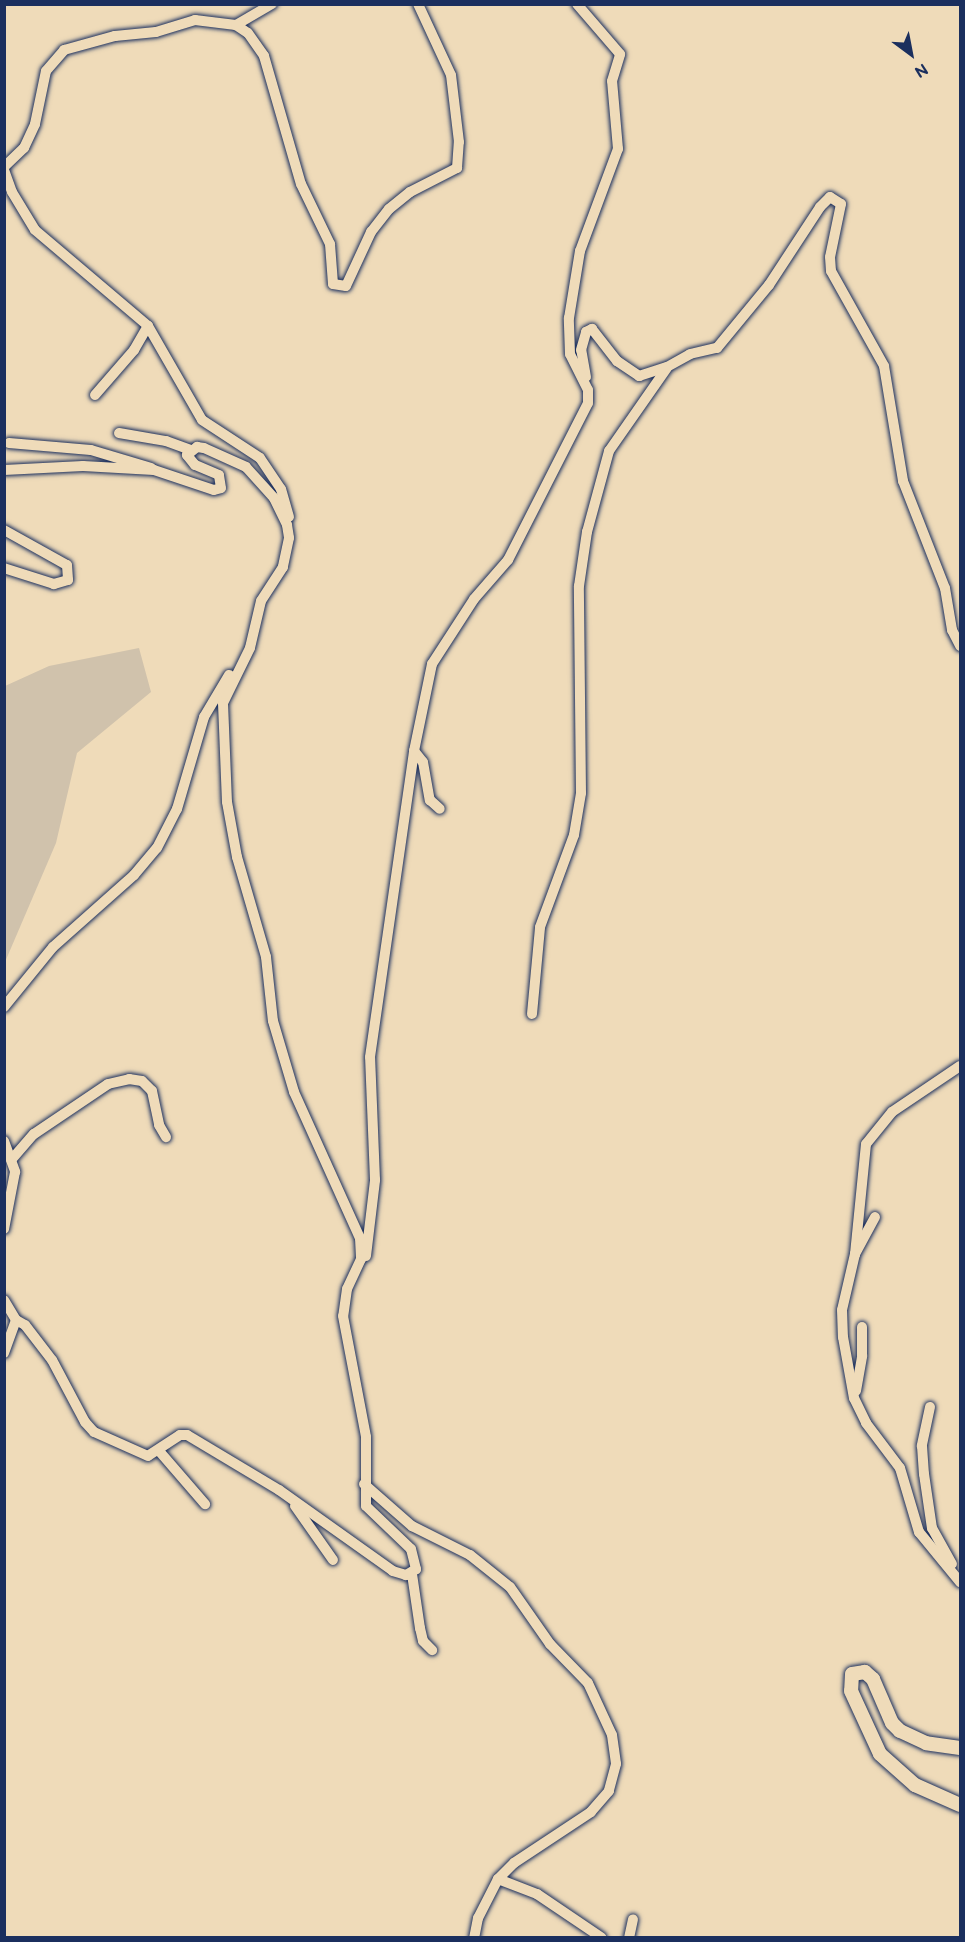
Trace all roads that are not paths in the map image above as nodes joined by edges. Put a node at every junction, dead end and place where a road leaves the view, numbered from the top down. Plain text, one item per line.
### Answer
1 (272, 4) edge
2 (418, 4) edge
3 (577, 4) edge
4 (236, 25) junction
5 (4, 169) edge
6 (148, 326) junction
7 (667, 368) junction
8 (588, 390) junction
9 (95, 395) dead end
10 (118, 433) dead end
11 (9, 443) dead end
12 (191, 450) junction
13 (4, 470) edge
14 (154, 470) junction
15 (4, 530) edge
16 (290, 532) junction
17 (4, 568) edge
18 (960, 646) edge
19 (243, 660) junction
20 (414, 751) junction
21 (441, 809) dead end
22 (4, 1007) edge
23 (532, 1014) dead end
24 (960, 1066) edge
25 (166, 1137) dead end
26 (4, 1141) edge
27 (12, 1159) junction
28 (875, 1217) dead end
29 (4, 1229) edge
30 (855, 1254) junction
31 (359, 1266) junction
32 (4, 1300) edge
33 (16, 1320) junction
34 (862, 1327) dead end
35 (4, 1353) edge
36 (854, 1398) junction
37 (930, 1407) dead end
38 (160, 1452) junction
39 (364, 1484) junction
40 (286, 1494) junction
41 (205, 1504) dead end
42 (333, 1560) dead end
43 (412, 1574) junction
44 (960, 1577) edge
45 (960, 1582) edge
46 (432, 1650) dead end
47 (960, 1748) edge
48 (960, 1805) edge
49 (498, 1880) junction
50 (633, 1919) dead end
51 (474, 1938) edge
52 (602, 1938) edge
53 (629, 1938) edge

1 - 4 street
2 - 4 street
3 - 8 street
4 - 5 street
5 - 6 street
6 - 9 street
6 - 16 street
7 - 8 street
7 - 18 street
7 - 23 street
8 - 20 street
10 - 12 street
11 - 14 street
12 - 14 street
12 - 16 street
13 - 14 street
15 - 17 street
16 - 19 street
19 - 22 street
19 - 31 street
20 - 21 street
20 - 31 street
24 - 30 street
25 - 27 street
26 - 27 street
27 - 29 street
28 - 30 street
30 - 36 street
31 - 39 street
32 - 33 street
33 - 35 street
33 - 38 street
34 - 36 street
36 - 45 street
37 - 44 street
38 - 40 street
38 - 41 street
39 - 43 street
39 - 49 street
40 - 42 street
40 - 43 street
43 - 46 street
47 - 48 street
49 - 51 street
49 - 52 street
50 - 53 street

